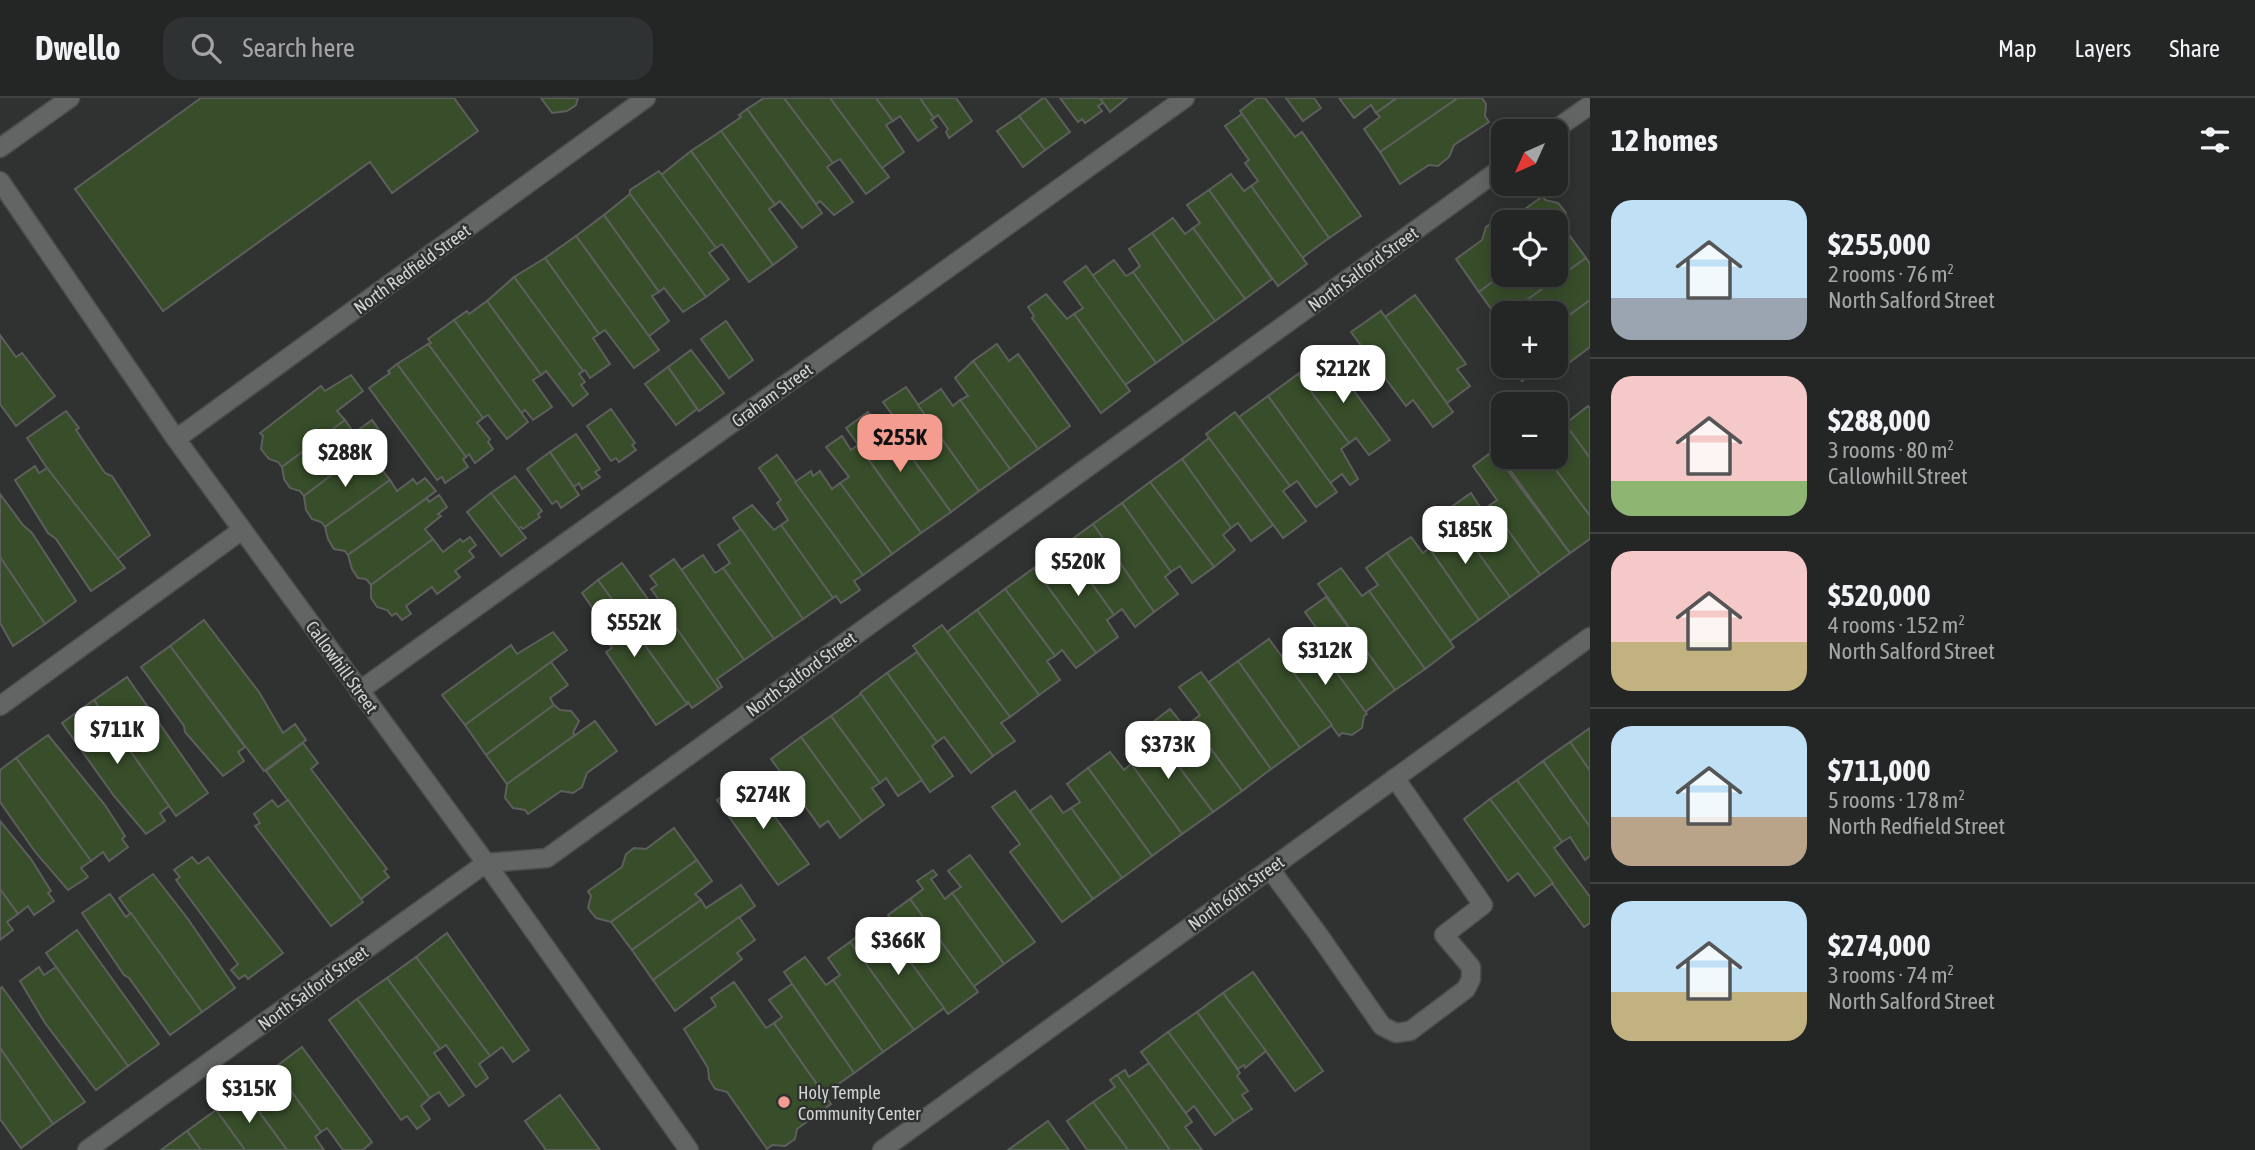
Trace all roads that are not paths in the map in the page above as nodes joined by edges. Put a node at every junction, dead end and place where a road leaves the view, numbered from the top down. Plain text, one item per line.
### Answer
1 (70, 98) edge
2 (646, 98) edge
3 (1185, 98) edge
4 (1590, 105) edge
5 (1568, 120) edge
6 (0, 148) edge
7 (1491, 176) edge
8 (0, 181) edge
9 (176, 439) junction
10 (242, 530) junction
11 (1590, 637) edge
12 (359, 691) junction
13 (0, 706) edge
14 (1395, 778) junction
15 (486, 863) junction
16 (1270, 869) junction
17 (87, 1150) edge
18 (689, 1150) edge
19 (883, 1150) edge

1 - 6 street
2 - 9 street, North Redfield Street
3 - 12 street, Graham Street
4 - 5 street
7 - 15 street, North Salford Street
8 - 9 street, Callowhill Street
9 - 10 street, Callowhill Street
10 - 12 street, Callowhill Street
10 - 13 street
11 - 14 street, North 60th Street
12 - 15 street, Callowhill Street
14 - 16 street, North 60th Street
14 - 16 street
15 - 17 street, North Salford Street
15 - 18 street, Callowhill Street
16 - 19 street, North 60th Street

